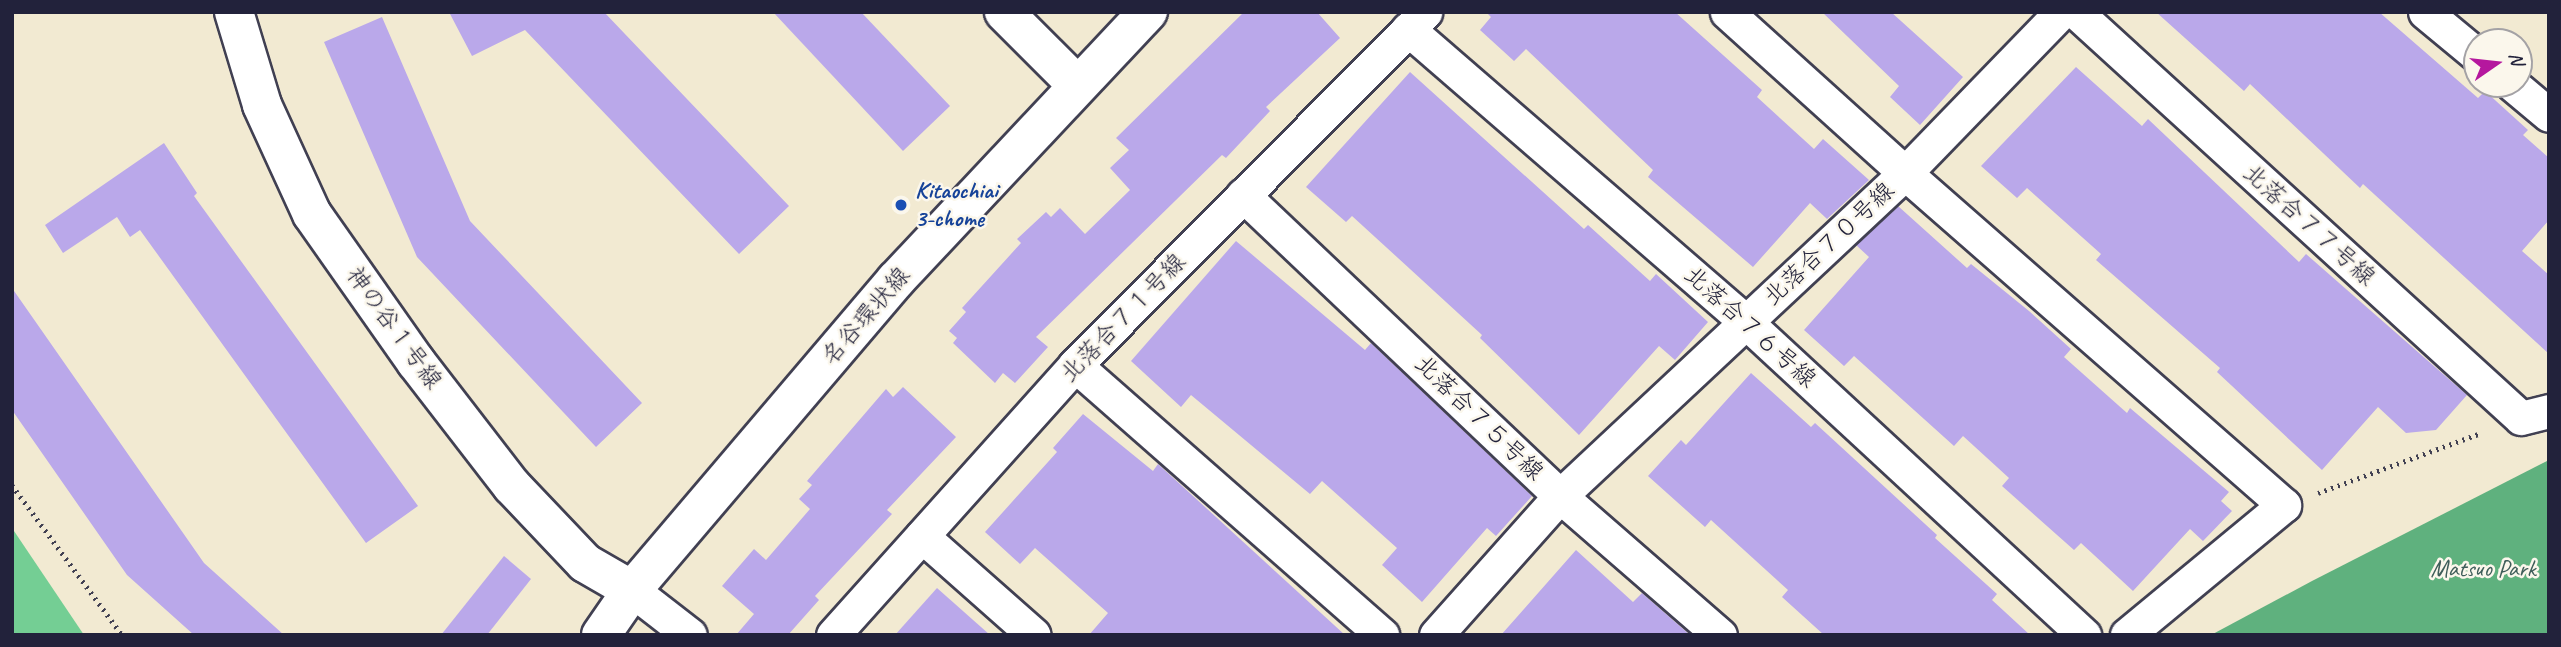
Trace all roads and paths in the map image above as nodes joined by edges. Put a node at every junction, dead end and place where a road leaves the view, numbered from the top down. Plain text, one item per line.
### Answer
1 (234, 12) edge
2 (1004, 12) edge
3 (1148, 12) edge
4 (1727, 12) edge
5 (2062, 12) edge
6 (2076, 12) edge
7 (2425, 12) edge
8 (1416, 21) edge
9 (2463, 43) edge
10 (1077, 85) junction
11 (2529, 98) edge
12 (2549, 115) edge
13 (1905, 173) junction
14 (1243, 195) junction
15 (1746, 322) junction
16 (1075, 365) junction
17 (2535, 414) edge
18 (12, 485) edge
19 (1560, 496) junction
20 (2284, 505) junction
21 (922, 536) junction
22 (632, 590) junction
23 (122, 635) edge
24 (601, 635) edge
25 (690, 635) edge
26 (833, 635) edge
27 (1034, 635) edge
28 (1381, 635) edge
29 (1436, 635) edge
30 (1720, 635) edge
31 (2084, 635) edge
32 (2127, 635) edge

1 - 22 street, 神の谷１号線
2 - 10 street
3 - 10 street, 名谷環状線
4 - 13 street, 北落合７０号線
5 - 13 street
6 - 17 street, 北落合７７号線
7 - 9 street
8 - 14 street, 北落合７１号線
8 - 15 street, 北落合７６号線
10 - 22 street, 名谷環状線
11 - 12 street
13 - 15 street, 北落合７０号線
13 - 20 street
14 - 16 street, 北落合７１号線
14 - 19 street, 北落合７５号線
15 - 19 street, 北落合７０号線
15 - 31 street, 北落合７６号線
16 - 21 street, 北落合７１号線
16 - 28 street
17 - 20 path
18 - 23 path
19 - 29 street, 北落合７０号線
19 - 30 street, 北落合７５号線
20 - 32 street
21 - 26 street, 北落合７１号線
21 - 27 street
22 - 24 street, 名谷環状線
22 - 25 street

